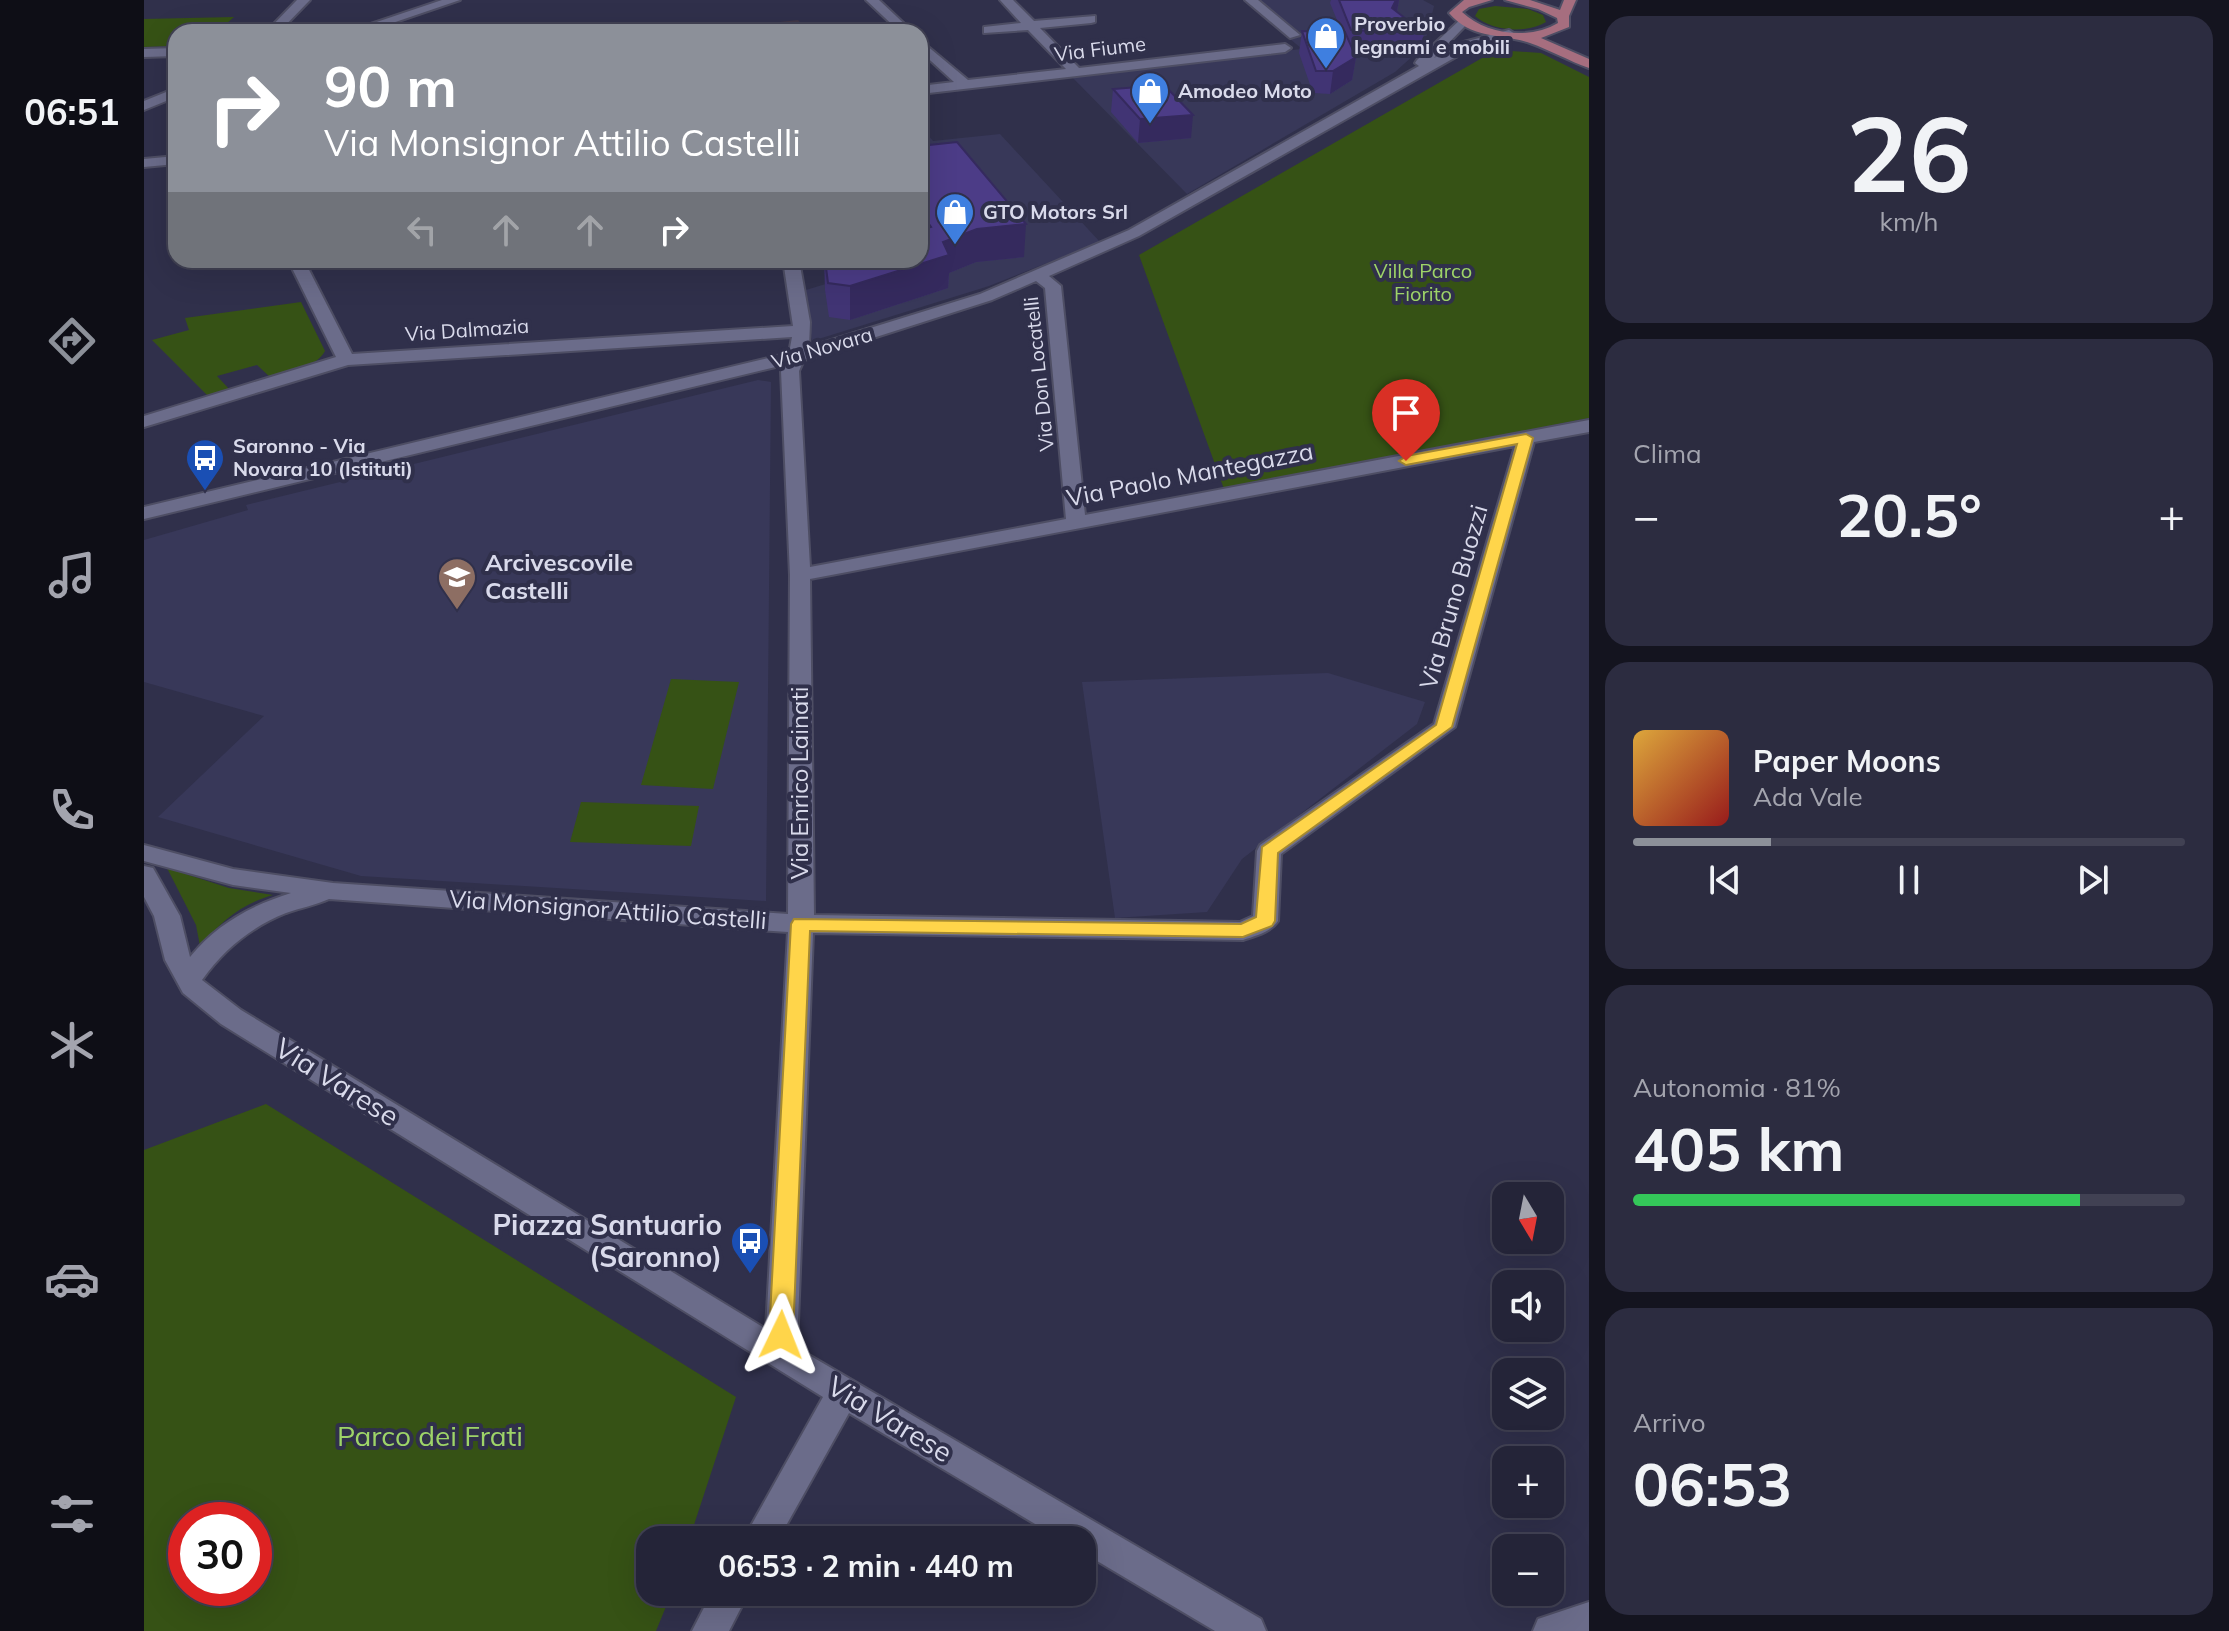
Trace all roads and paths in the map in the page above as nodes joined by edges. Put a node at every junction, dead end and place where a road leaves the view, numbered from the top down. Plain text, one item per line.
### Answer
1 (304, 0) edge
2 (454, 0) edge
3 (872, 0) edge
4 (1006, 0) edge
5 (1251, 0) edge
6 (1442, 0) edge
7 (1486, 0) edge
8 (1511, 0) edge
9 (1570, 0) edge
10 (1458, 18) junction
11 (1091, 19) dead end
12 (282, 24) edge
13 (378, 24) edge
14 (898, 24) edge
15 (1031, 26) junction
16 (1565, 26) junction
17 (988, 30) dead end
18 (1294, 35) dead end
19 (1514, 35) junction
20 (1285, 48) dead end
21 (928, 51) edge
22 (168, 52) edge
23 (144, 53) edge
24 (1589, 64) edge
25 (1076, 72) junction
26 (1418, 72) junction
27 (966, 86) junction
28 (928, 89) edge
29 (168, 96) edge
30 (144, 106) edge
31 (168, 161) edge
32 (144, 163) edge
33 (300, 268) edge
34 (792, 268) edge
35 (1039, 276) junction
36 (801, 331) junction
37 (794, 357) junction
38 (346, 360) junction
39 (144, 422) edge
40 (1589, 426) edge
41 (1526, 438) junction
42 (144, 515) edge
43 (1076, 522) junction
44 (800, 575) junction
45 (144, 853) edge
46 (144, 874) edge
47 (333, 891) junction
48 (1265, 921) joint
49 (801, 924) junction
50 (188, 979) junction
51 (781, 1353) junction
52 (844, 1393) junction
53 (768, 1526) edge
54 (723, 1606) edge
55 (1589, 1619) edge
56 (710, 1631) edge
57 (1248, 1631) edge
58 (1551, 1631) edge

1 - 12 street
2 - 13 street
3 - 14 street
4 - 15 street
5 - 18 street
6 - 10 main road
7 - 10 main road
8 - 16 main road
9 - 16 main road
10 - 19 main road
10 - 26 street, Via Novara
11 - 15 street
15 - 17 street
15 - 25 street
16 - 19 main road
19 - 24 main road
19 - 26 street, Via Novara
20 - 25 street, Via Fiume
21 - 27 street
22 - 23 street
25 - 27 street, Via Fiume
26 - 35 street, Via Novara
27 - 28 street, Via Fiume
29 - 30 street
31 - 32 street
33 - 38 street
34 - 36 street
35 - 37 street, Via Novara
35 - 43 street, Via Don Locatelli
36 - 37 street, Via Enrico Lainati
36 - 38 street, Via Dalmazia
37 - 42 street, Via Novara
37 - 44 street, Via Enrico Lainati
38 - 39 street, Via Dalmazia
40 - 41 street, Via Paolo Mantegazza
41 - 43 street, Via Paolo Mantegazza
41 - 48 street, Via Bruno Buozzi
43 - 44 street, Via Paolo Mantegazza
44 - 49 street, Via Enrico Lainati
45 - 47 street, Via Monsignor Attilio Castelli
46 - 50 street, Via Varese
47 - 49 street, Via Monsignor Attilio Castelli
47 - 50 street, Via Monsignor Attilio Castelli
48 - 49 street, Via Monsignor Attilio Castelli
49 - 51 street, Via Enrico Lainati
50 - 51 street, Via Varese
51 - 52 street, Via Varese
52 - 53 street
52 - 57 street, Via Varese
54 - 56 street
55 - 58 street

